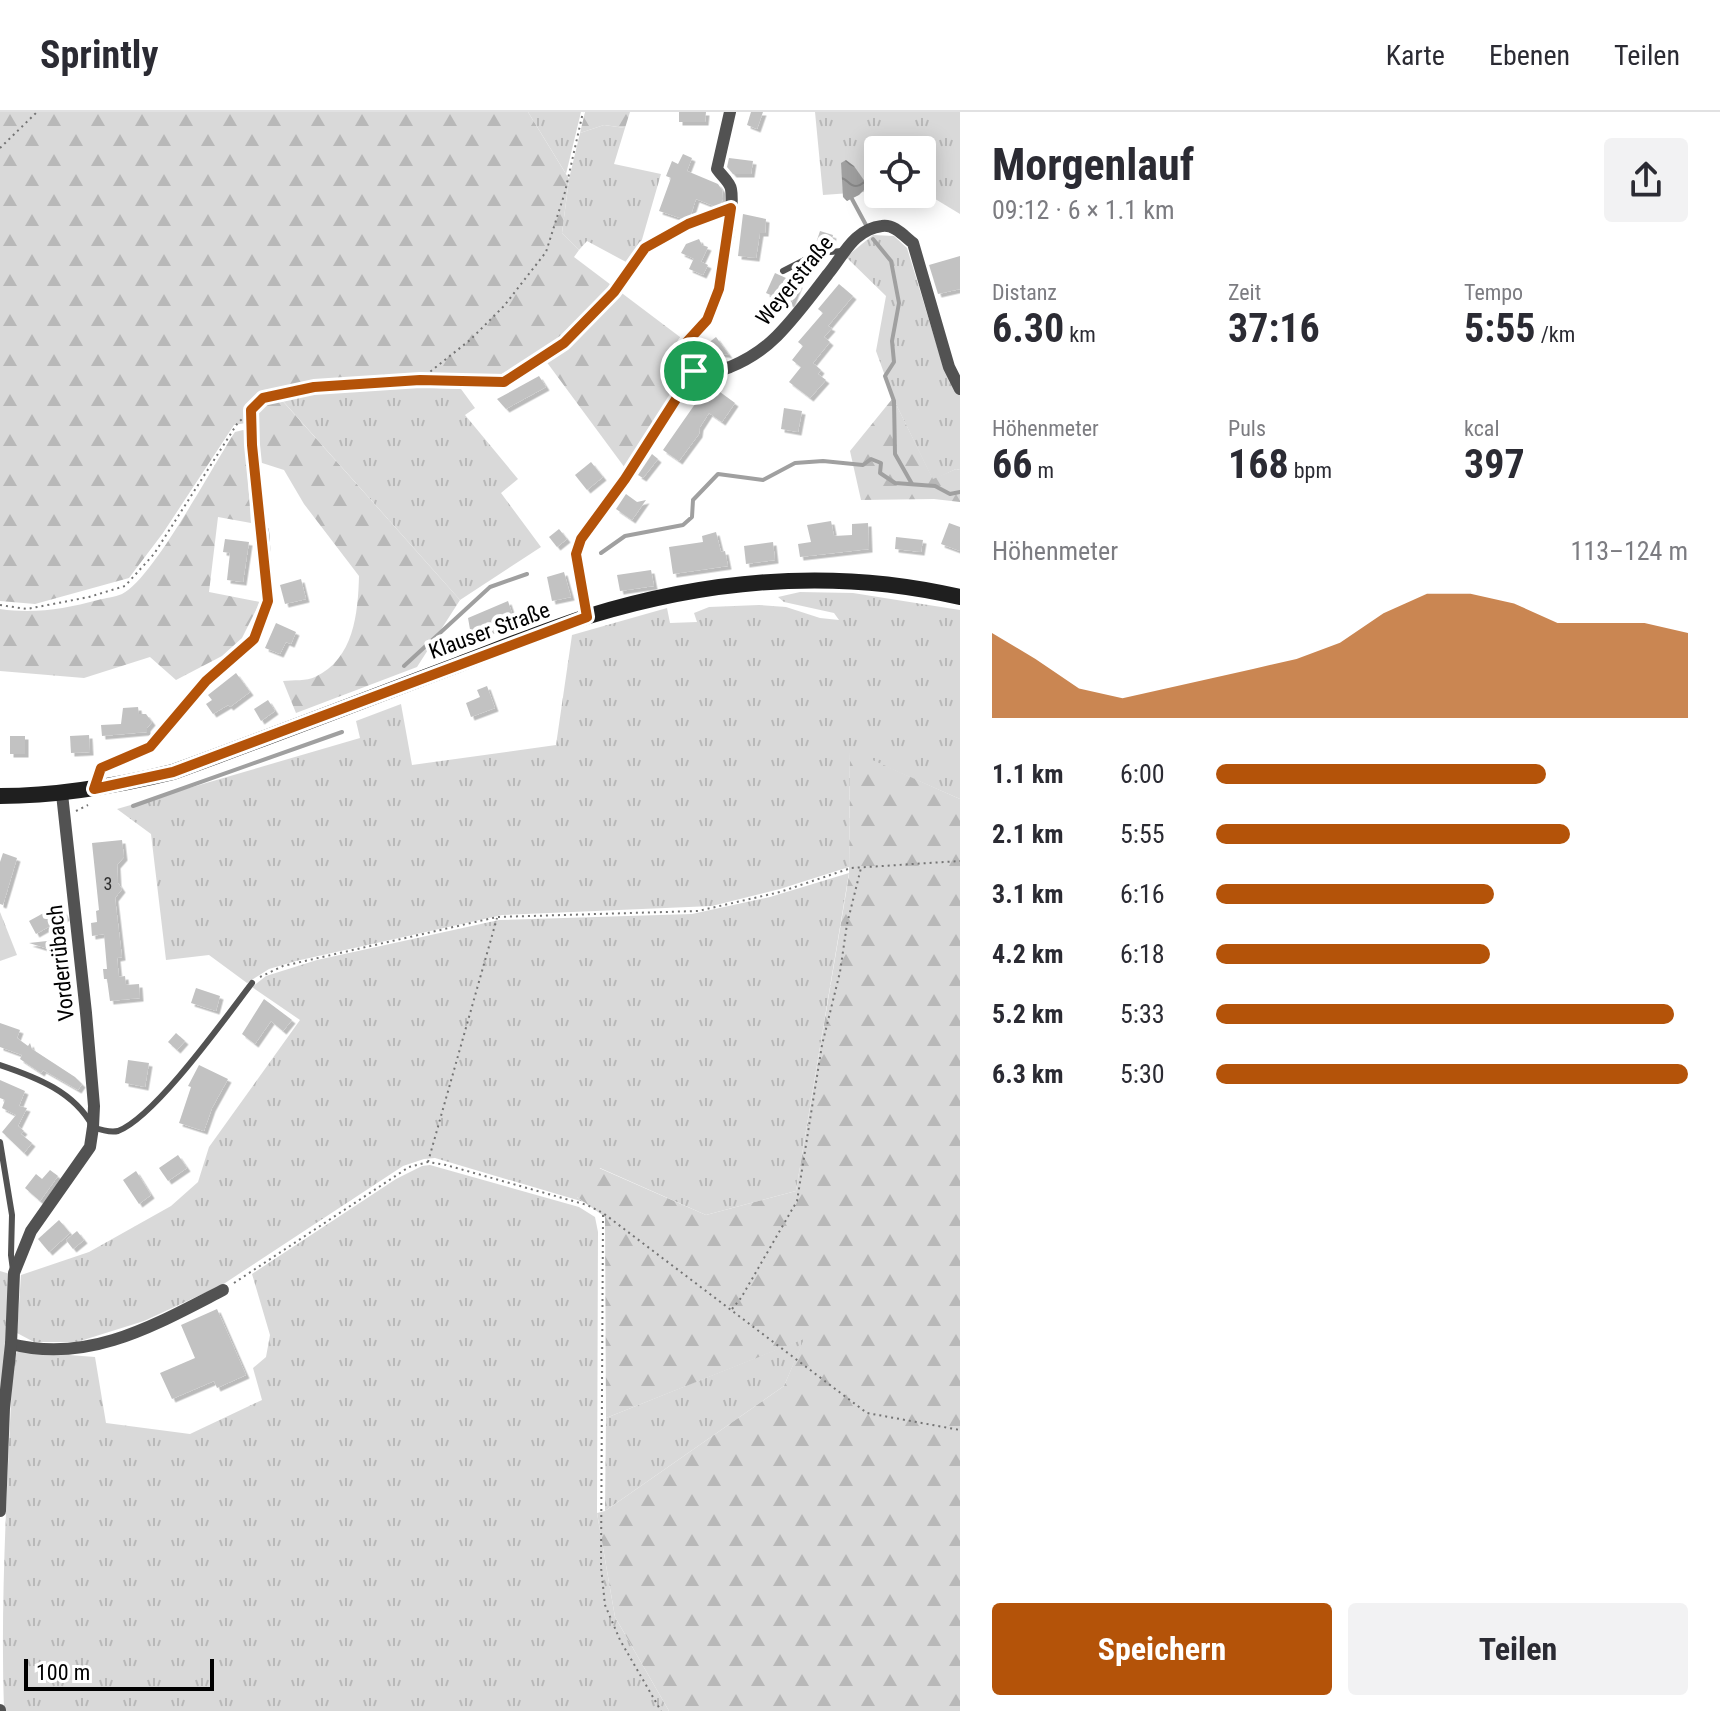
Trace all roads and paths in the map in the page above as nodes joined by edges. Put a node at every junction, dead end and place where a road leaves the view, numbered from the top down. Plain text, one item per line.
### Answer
1 (37, 112) edge
2 (583, 112) edge
3 (730, 112) edge
4 (0, 148) edge
5 (731, 208) junction
6 (842, 251) junction
7 (783, 271) dead end
8 (694, 371) junction
9 (420, 380) junction
10 (960, 389) edge
11 (251, 410) junction
12 (263, 531) joint
13 (960, 597) edge
14 (0, 605) edge
15 (587, 617) junction
16 (94, 789) junction
17 (62, 794) junction
18 (0, 796) edge
19 (960, 861) edge
20 (861, 867) junction
21 (497, 917) junction
22 (252, 983) joint
23 (0, 1065) edge
24 (93, 1127) junction
25 (0, 1142) edge
26 (428, 1162) junction
27 (603, 1213) junction
28 (14, 1273) junction
29 (223, 1290) joint
30 (731, 1311) junction
31 (11, 1344) junction
32 (960, 1430) edge
33 (0, 1511) edge
34 (661, 1711) edge

1 - 4 path
2 - 9 path
3 - 5 street
5 - 8 street
5 - 9 path
6 - 7 lane
6 - 8 street, Weyerstraße
6 - 10 street, Weyerstraße
8 - 15 street
9 - 11 path
11 - 12 path
11 - 14 path
12 - 16 street
13 - 15 main road, Klauser Straße
15 - 16 main road, Klauser Straße
16 - 17 main road, Klauser Straße
17 - 18 main road, Klauser Straße
17 - 24 street, Vorderrübach
19 - 20 path
20 - 21 path
20 - 30 path
21 - 22 path
21 - 26 path
22 - 24 lane
23 - 24 lane
24 - 28 street, Vorderrübach
25 - 28 lane, Vorderrübach
26 - 27 path
26 - 29 path
27 - 30 path
27 - 34 path
28 - 31 street, Vorderrübach
29 - 31 street
30 - 32 path
31 - 33 street, Vorderrübach

